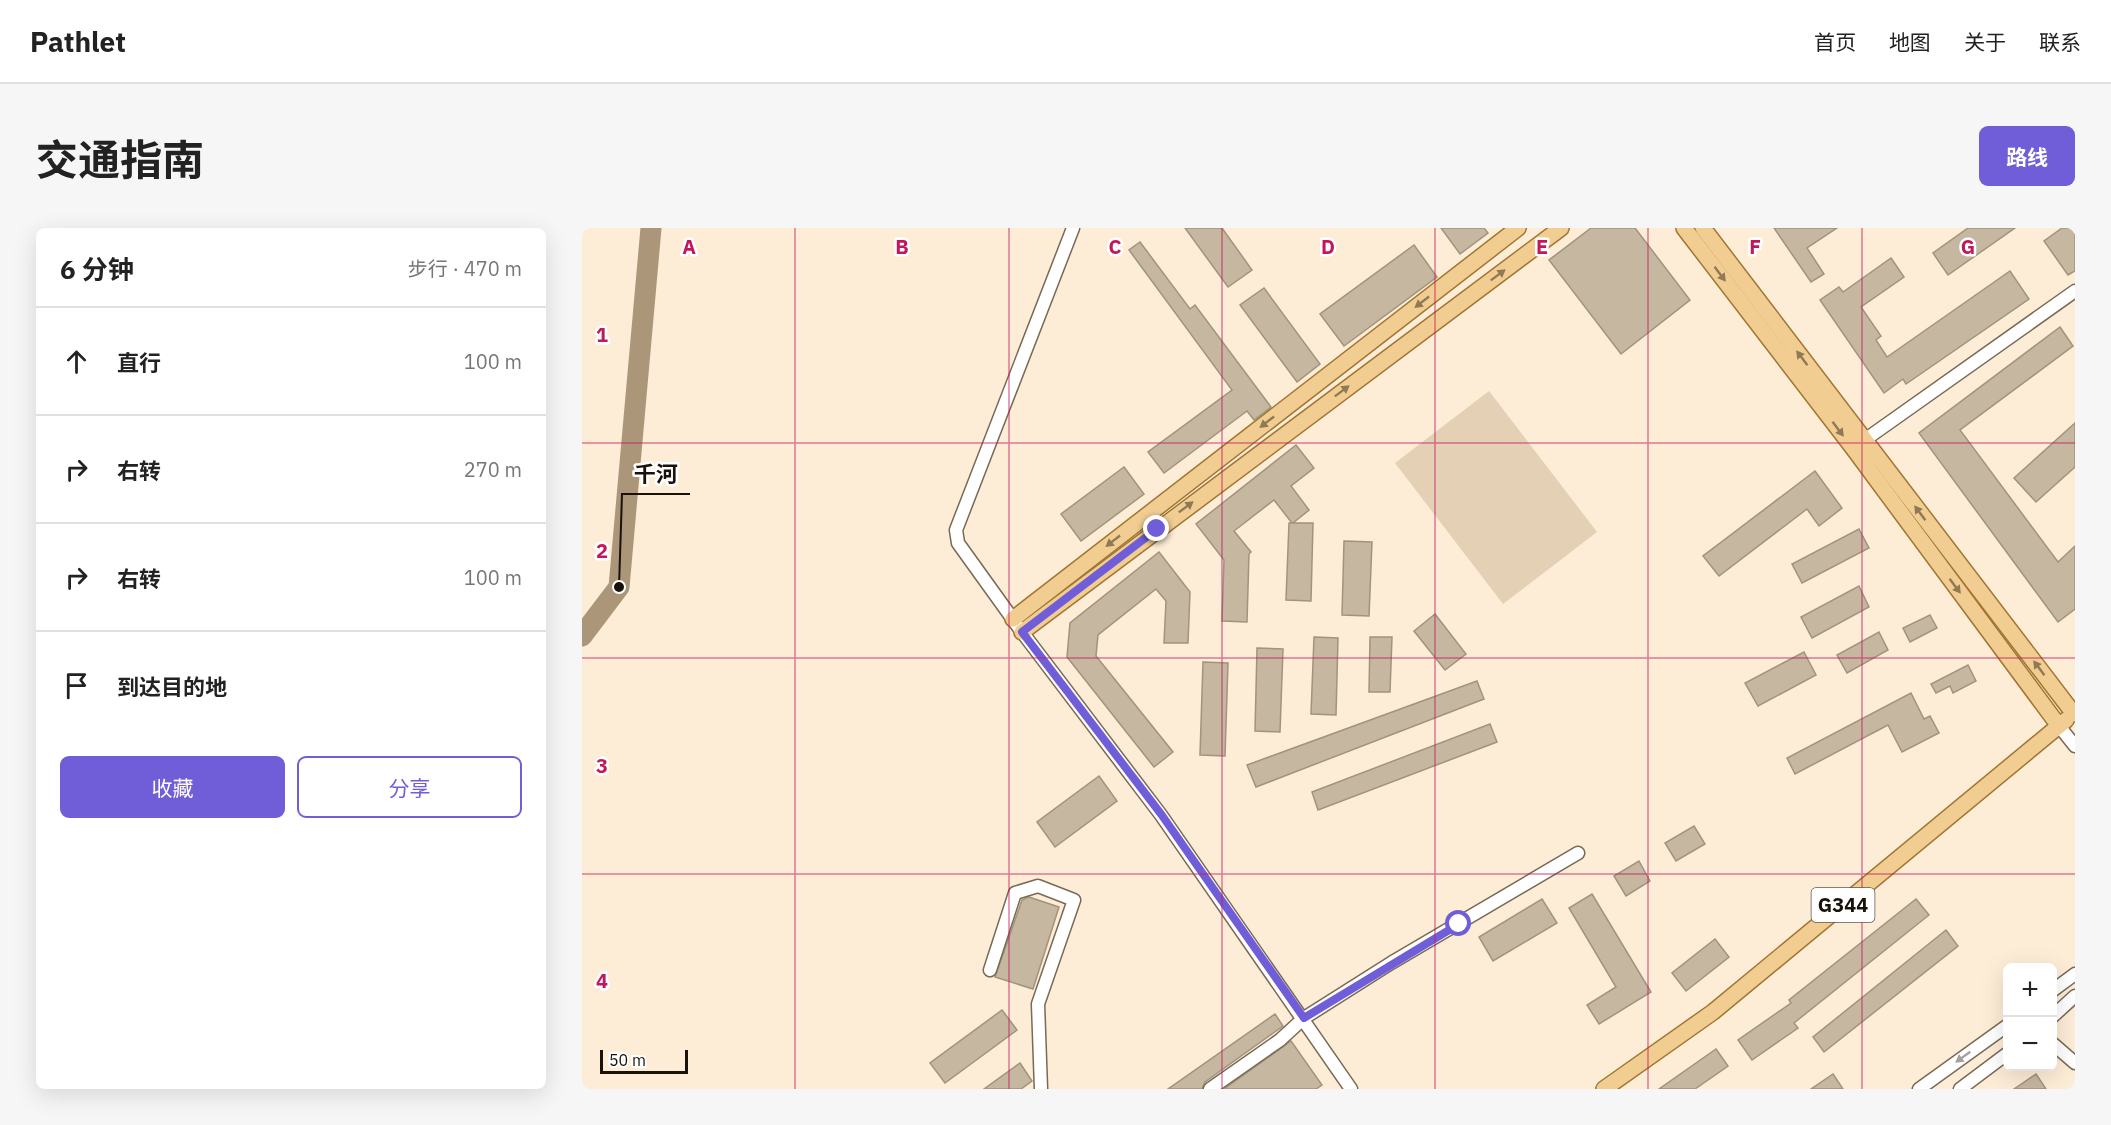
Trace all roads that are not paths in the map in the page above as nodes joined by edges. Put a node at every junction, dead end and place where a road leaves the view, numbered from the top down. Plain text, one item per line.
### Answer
1 (1073, 228) edge
2 (1518, 228) edge
3 (1561, 228) edge
4 (1684, 228) edge
5 (1703, 228) edge
6 (2075, 291) edge
7 (1859, 444) junction
8 (1013, 619) junction
9 (1022, 632) junction
10 (2074, 714) edge
11 (2059, 726) junction
12 (2075, 746) edge
13 (1578, 853) dead end
14 (990, 970) dead end
15 (2075, 974) edge
16 (2057, 987) edge
17 (2075, 996) edge
18 (2057, 1012) edge
19 (1304, 1018) junction
20 (2003, 1028) edge
21 (2057, 1047) edge
22 (2003, 1056) edge
23 (2075, 1063) edge
24 (1041, 1089) edge
25 (1210, 1089) edge
26 (1352, 1089) edge
27 (1604, 1089) edge
28 (1919, 1089) edge
29 (1960, 1089) edge

1 - 8 street
2 -> 8 main road
9 -> 3 main road
4 -> 7 main road
7 -> 5 main road
6 - 7 street
10 -> 7 main road
7 -> 11 main road
8 - 9 street
9 - 19 street
10 - 11 main road, G344
11 - 12 street
11 - 27 main road, G344
13 - 19 street
14 - 24 street
15 - 16 street
17 - 18 street
19 - 25 street
19 - 26 street
20 -> 28 street
21 - 23 street
22 - 29 street

